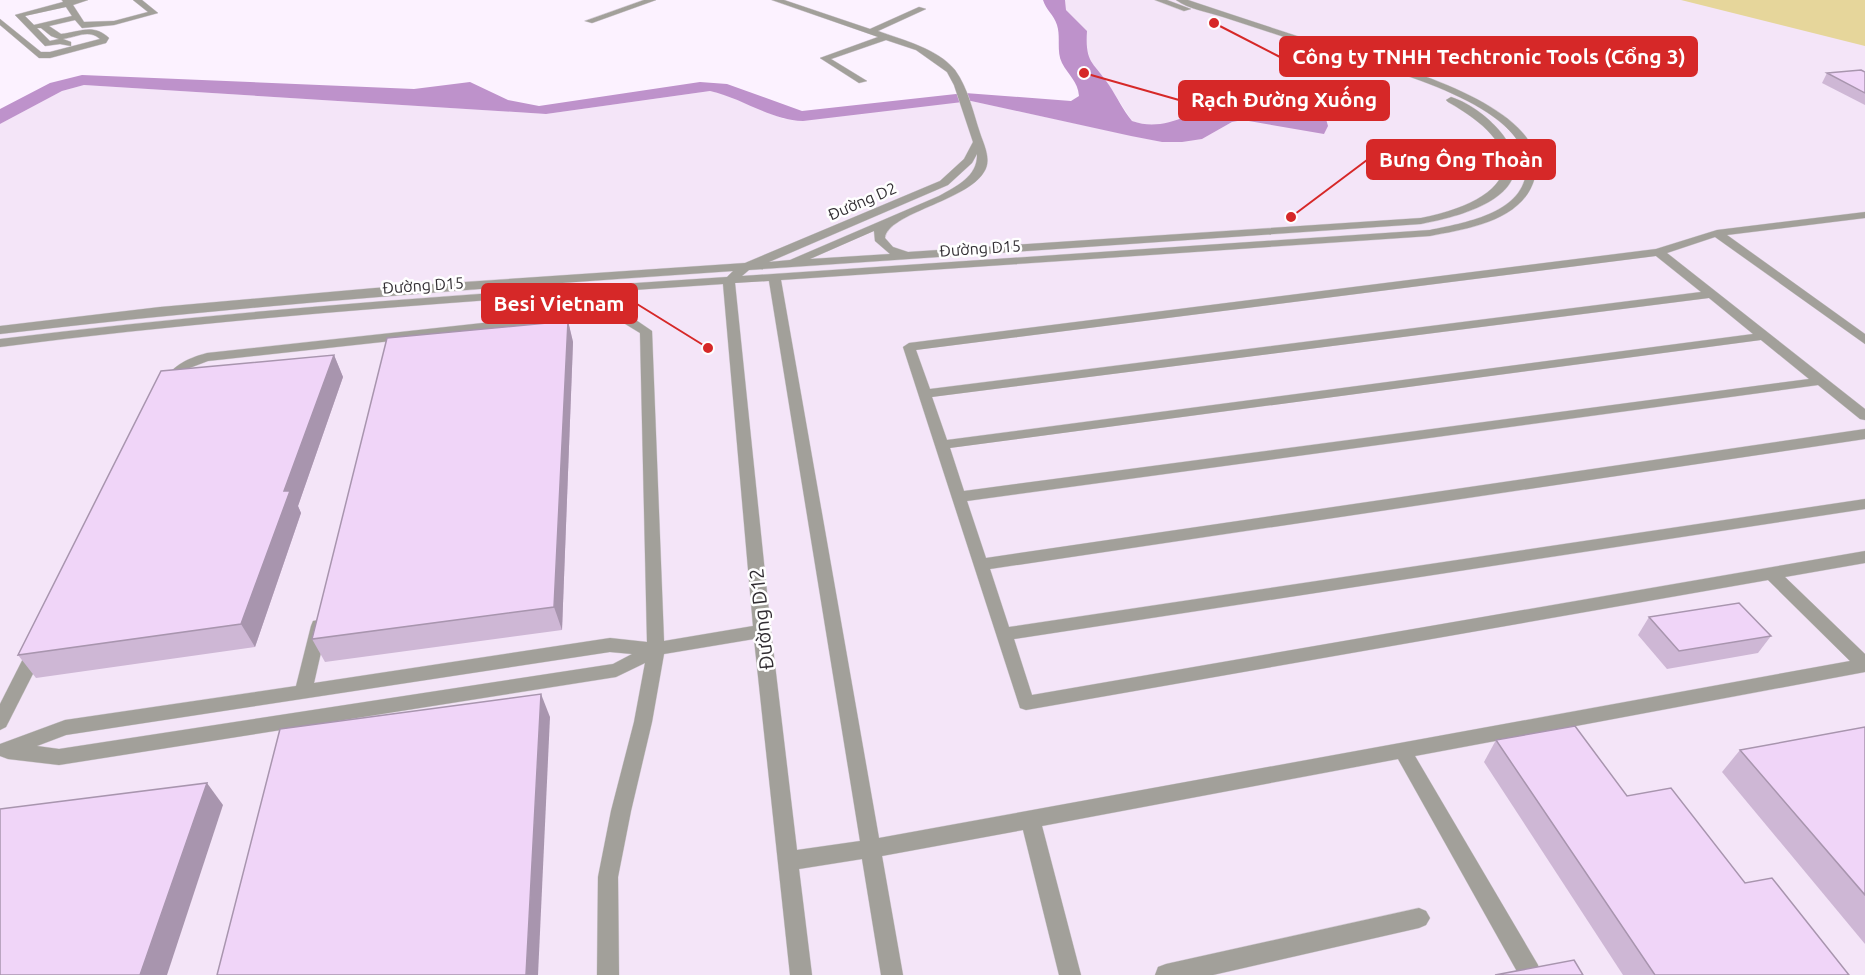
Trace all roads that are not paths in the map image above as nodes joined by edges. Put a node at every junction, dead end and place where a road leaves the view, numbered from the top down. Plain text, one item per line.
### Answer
1 (84, 0) edge
2 (137, 0) edge
3 (652, 0) edge
4 (776, 0) edge
5 (1159, 0) edge
6 (1180, 0) edge
7 (67, 2) edge
8 (921, 9) dead end
9 (77, 18) junction
10 (0, 21) edge
11 (590, 21) dead end
12 (43, 25) junction
13 (32, 28) junction
14 (870, 32) junction
15 (1268, 33) junction
16 (886, 37) junction
17 (76, 48) junction
18 (862, 81) dead end
19 (978, 143) junction
20 (1865, 215) edge
21 (895, 219) junction
22 (1717, 233) junction
23 (1658, 252) junction
24 (917, 257) junction
25 (742, 269) junction
26 (779, 272) junction
27 (729, 281) junction
28 (1712, 294) junction
29 (0, 330) edge
30 (1764, 336) junction
31 (1865, 340) edge
32 (0, 343) edge
33 (1821, 381) junction
34 (924, 394) junction
35 (158, 404) edge
36 (1865, 416) edge
37 (1865, 434) edge
38 (941, 445) junction
39 (958, 497) junction
40 (1865, 504) edge
41 (1865, 557) edge
42 (980, 565) junction
43 (1771, 573) junction
44 (322, 612) edge
45 (762, 631) junction
46 (1003, 634) junction
47 (42, 637) edge
48 (656, 649) junction
49 (1865, 665) edge
50 (303, 692) junction
51 (0, 722) edge
52 (1401, 750) junction
53 (3, 751) edge
54 (1030, 819) junction
55 (870, 849) junction
56 (788, 861) junction
57 (1419, 918) dead end
58 (1530, 973) edge
59 (608, 975) edge
60 (801, 975) edge
61 (892, 975) edge
62 (1070, 975) edge
63 (1166, 975) edge

1 - 7 street
2 - 9 street
3 - 11 street
4 - 14 street, Đường D2
5 - 15 street, Đường D15
6 - 15 street, Đường D15
7 - 9 street
7 - 13 street
8 - 14 street
9 - 12 street
10 - 17 street
12 - 13 street
12 - 17 street
13 - 17 street
14 - 16 street, Đường D2
15 - 24 street, Đường D15
15 - 26 street, Đường D15
16 - 18 street
16 - 19 street, Đường D2
19 - 21 street, Đường D2
19 - 25 street, Đường D2
20 - 22 street
21 - 24 street
21 - 26 street, Đường D2
22 - 23 street
22 - 31 street
23 - 28 street
23 - 34 street
24 - 26 street, Đường D15
25 - 26 street, Đường D15
25 - 27 street
25 - 29 street, Đường D15
26 - 27 street, Đường D15
26 - 55 street
27 - 32 street, Đường D15
27 - 45 street, Đường D12
28 - 30 street
28 - 34 street
30 - 33 street
30 - 38 street
33 - 36 street
33 - 39 street
34 - 38 street
35 - 48 street
37 - 42 street
38 - 39 street
39 - 42 street
40 - 46 street
41 - 43 street
42 - 46 street
43 - 46 street
43 - 49 street
44 - 50 street
45 - 48 street
45 - 56 street, Đường D12
47 - 51 street
48 - 50 street
48 - 53 street
48 - 59 street
49 - 52 street
50 - 53 street
52 - 54 street
52 - 58 street
54 - 55 street
54 - 62 street
55 - 56 street
55 - 61 street
56 - 60 street, Đường D12
57 - 63 street

